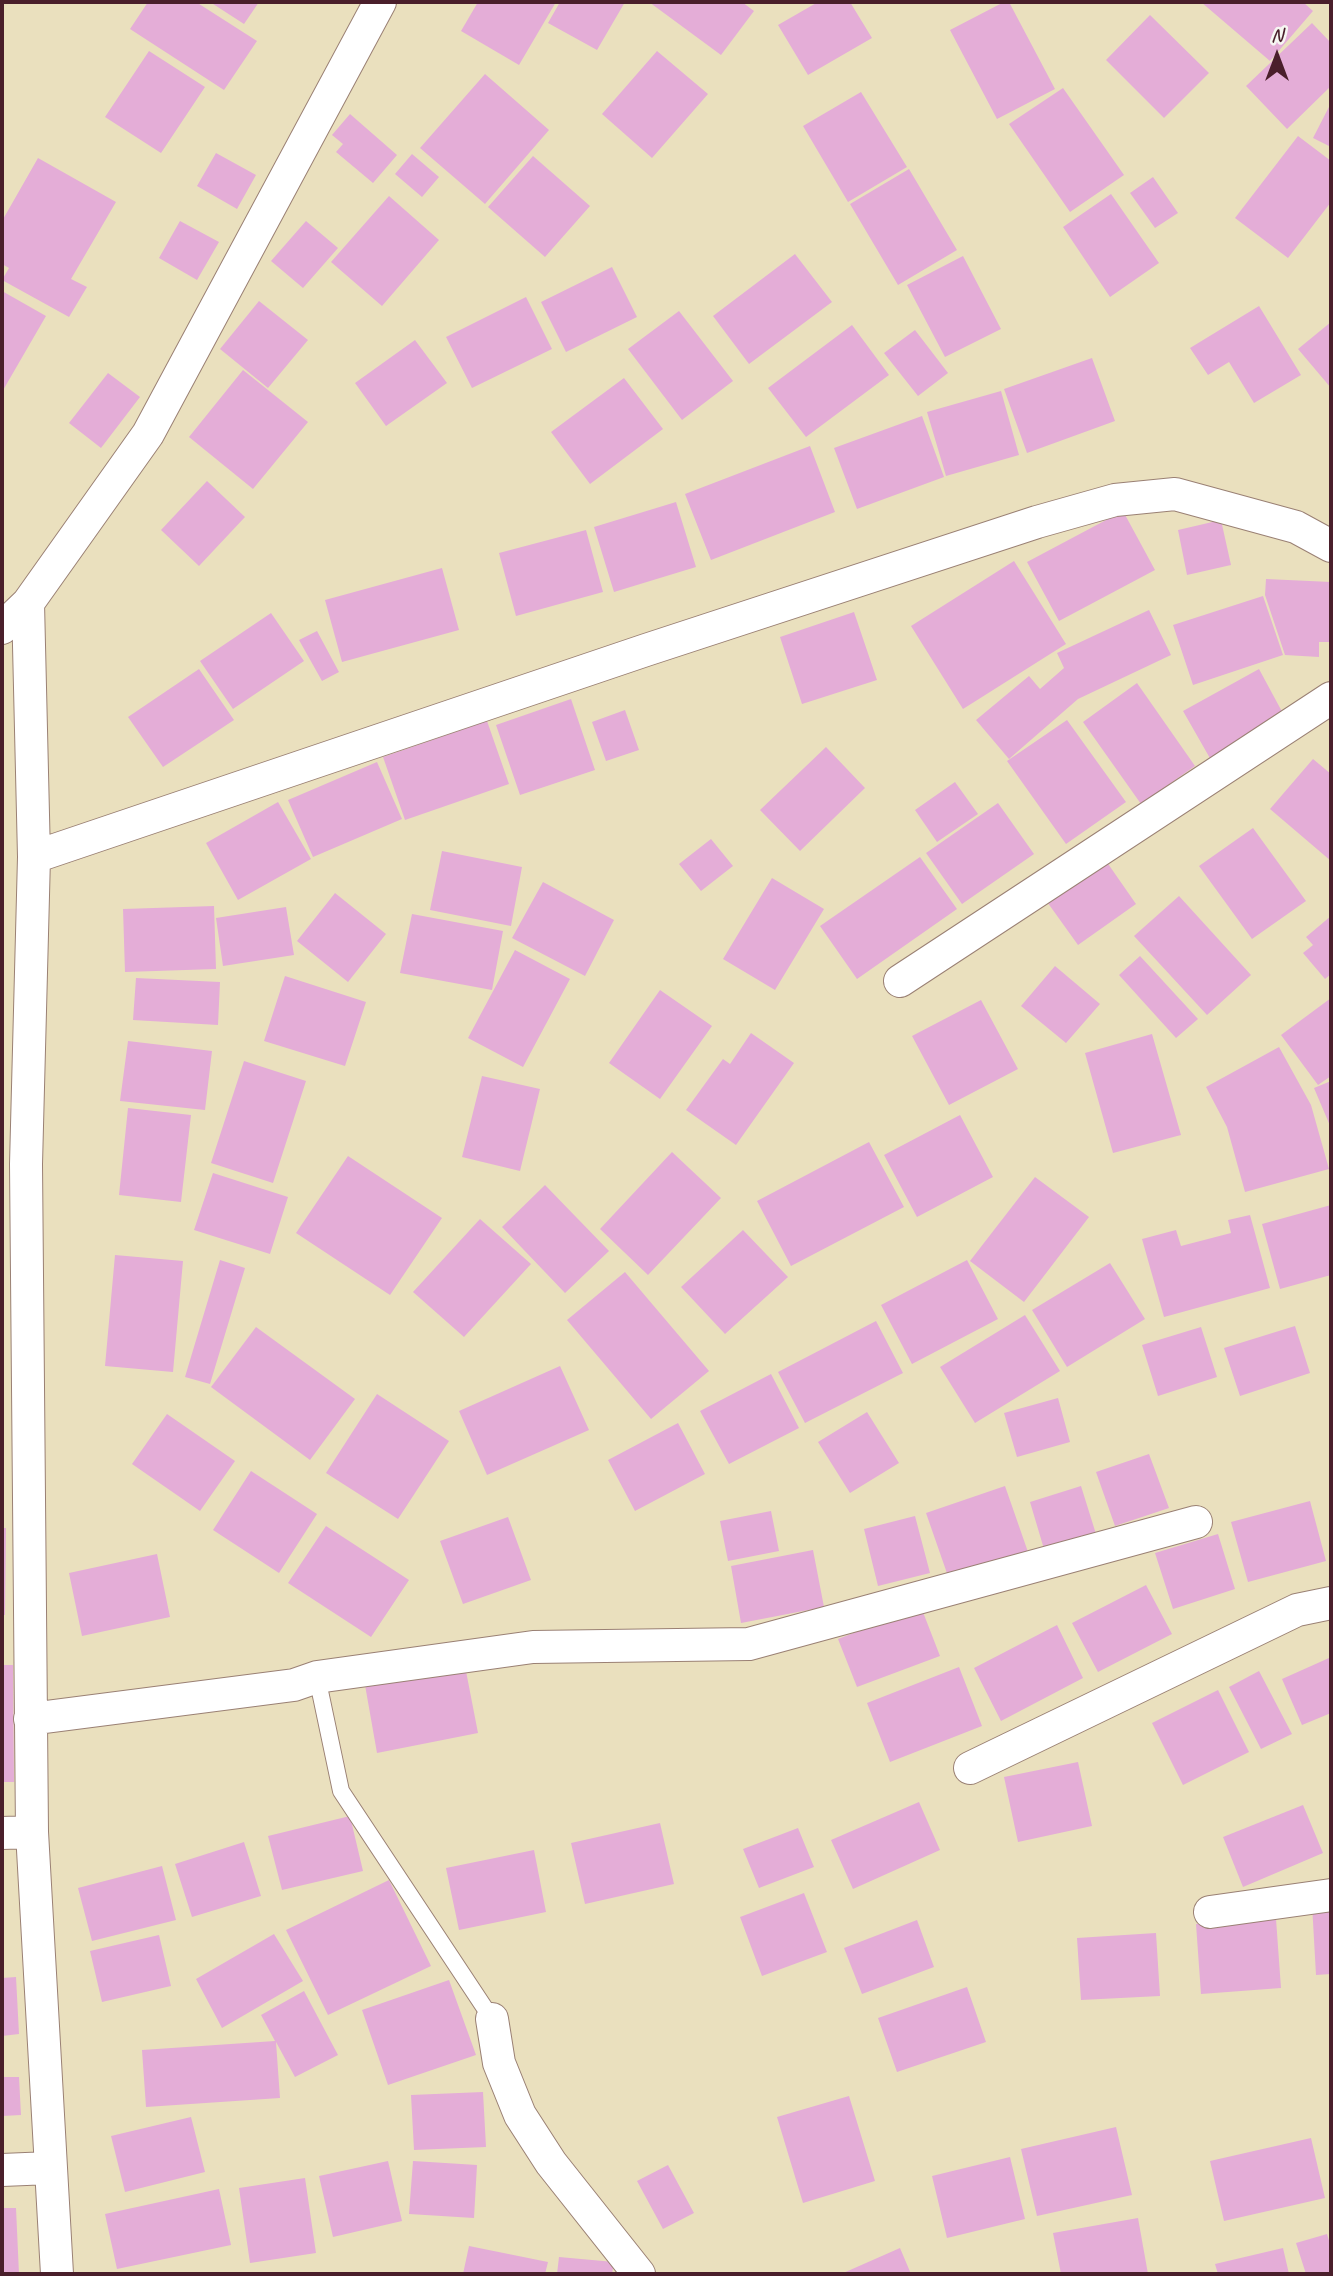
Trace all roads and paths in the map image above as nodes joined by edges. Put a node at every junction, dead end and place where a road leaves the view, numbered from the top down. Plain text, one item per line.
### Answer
1 (380, 2) edge
2 (1331, 546) edge
3 (28, 603) junction
4 (2, 628) edge
5 (1331, 698) edge
6 (34, 857) junction
7 (900, 981) dead end
8 (14, 1165) edge
9 (15, 1505) edge
10 (1196, 1522) dead end
11 (1331, 1603) edge
12 (317, 1678) junction
13 (30, 1719) junction
14 (971, 1768) dead end
15 (17, 1833) edge
16 (1331, 1895) edge
17 (1210, 1912) dead end
18 (492, 2020) joint
19 (50, 2168) junction
20 (2, 2169) edge
21 (57, 2274) edge
22 (639, 2274) edge

1 - 3 street
2 - 6 street
3 - 4 street
3 - 6 street
5 - 7 street
6 - 8 street
8 - 9 street
9 - 13 street
10 - 12 street
11 - 14 street
12 - 13 street
12 - 18 lane
13 - 15 street
15 - 19 street
16 - 17 street
18 - 22 street
19 - 20 street
19 - 21 street

